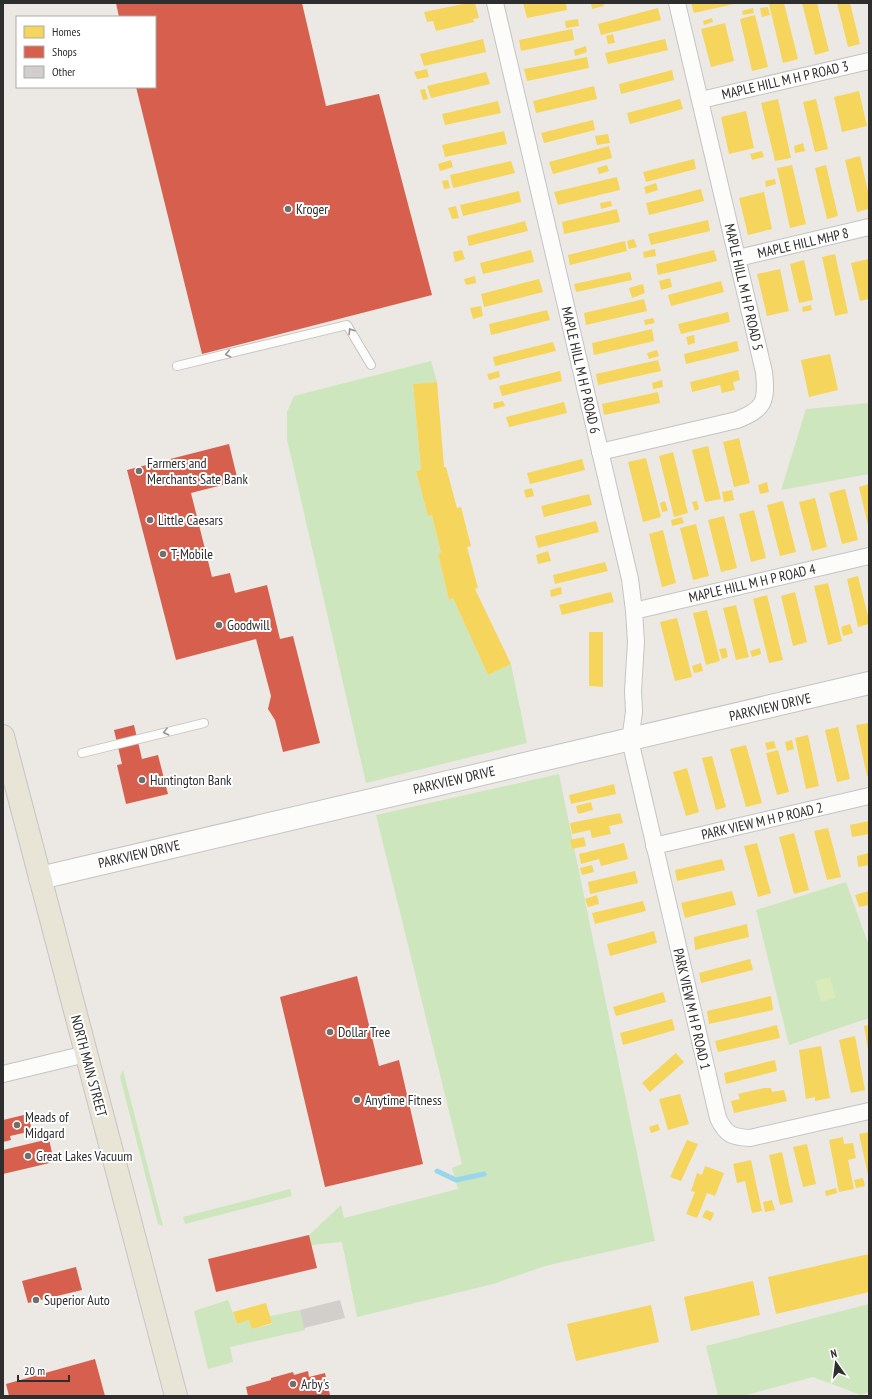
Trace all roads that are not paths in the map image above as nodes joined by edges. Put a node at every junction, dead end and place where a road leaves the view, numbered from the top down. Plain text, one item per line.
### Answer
1 (495, 3) edge
2 (677, 3) edge
3 (869, 61) edge
4 (701, 100) junction
5 (869, 227) edge
6 (738, 258) junction
7 (371, 364) dead end
8 (177, 366) dead end
9 (600, 452) junction
10 (869, 556) edge
11 (634, 611) junction
12 (869, 683) edge
13 (204, 723) dead end
14 (3, 736) edge
15 (630, 740) junction
16 (82, 753) dead end
17 (869, 796) edge
18 (654, 846) junction
19 (40, 878) junction
20 (86, 1054) junction
21 (3, 1074) edge
22 (869, 1111) edge
23 (176, 1396) edge

1 - 9 street, MAPLE HILL M H P ROAD 6
2 - 4 street, MAPLE HILL M H P ROAD 5
3 - 4 street, MAPLE HILL M H P ROAD 3
4 - 6 street, MAPLE HILL M H P ROAD 5
5 - 6 street, MAPLE HILL MHP 8
6 - 9 street, MAPLE HILL M H P ROAD 5
7 -> 8 lane
9 - 11 street, MAPLE HILL M H P ROAD 6
10 - 11 street, MAPLE HILL M H P ROAD 4
11 - 15 street, MAPLE HILL M H P ROAD 6
12 - 15 street, PARKVIEW DRIVE
13 -> 16 lane
14 - 19 main road, NORTH MAIN STREET
15 - 18 street, PARK VIEW M H P ROAD 1
15 - 19 street, PARKVIEW DRIVE
17 - 18 street, PARK VIEW M H P ROAD 2
18 - 22 street, PARK VIEW M H P ROAD 1
19 - 20 main road, NORTH MAIN STREET
20 - 21 street
20 - 23 main road, NORTH MAIN STREET

